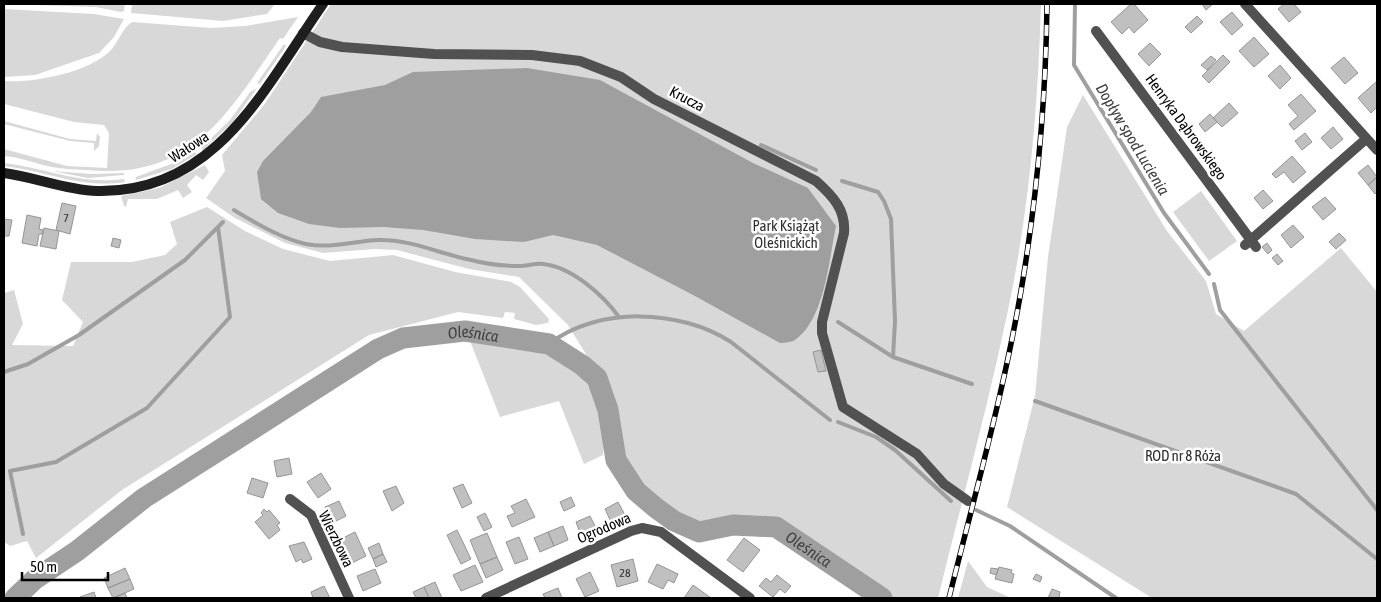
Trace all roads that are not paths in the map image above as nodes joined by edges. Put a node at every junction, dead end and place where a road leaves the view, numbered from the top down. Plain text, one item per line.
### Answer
1 (323, 4) edge
2 (1245, 4) edge
3 (1096, 31) dead end
4 (303, 33) junction
5 (1366, 139) junction
6 (1377, 150) edge
7 (4, 173) edge
8 (290, 498) dead end
9 (968, 501) dead end
10 (348, 598) edge
11 (486, 598) edge
12 (750, 598) edge

1 - 4 street, Wałowa
2 - 5 street
3 - 5 street, Henryka Dąbrowskiego
4 - 7 street, Wałowa
4 - 9 street, Krucza
5 - 6 street
8 - 10 street, Wierzbowa
11 - 12 street, Ogrodowa

